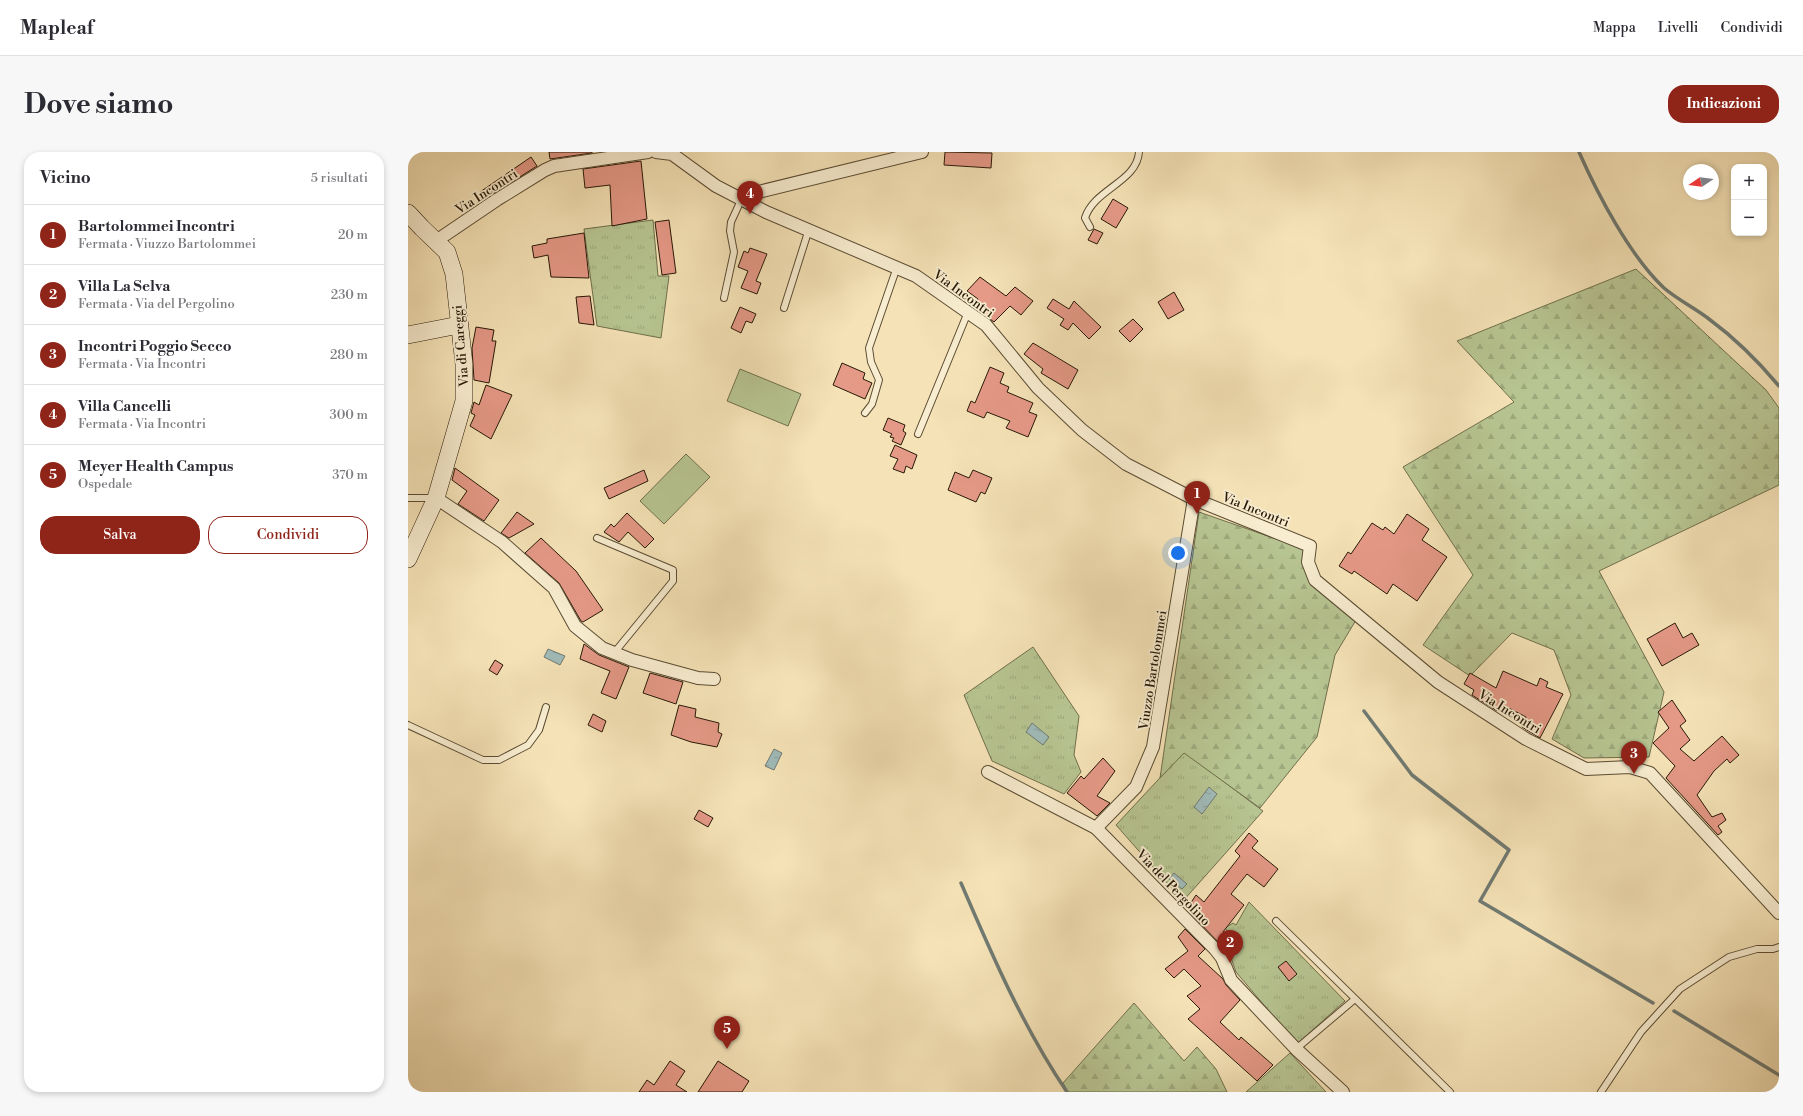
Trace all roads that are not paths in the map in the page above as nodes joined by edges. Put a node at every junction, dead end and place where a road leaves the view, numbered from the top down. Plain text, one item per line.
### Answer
1 (648, 152) edge
2 (656, 152) edge
3 (922, 152) edge
4 (1139, 152) edge
5 (745, 199) junction
6 (408, 213) edge
7 (1090, 227) dead end
8 (810, 229) junction
9 (436, 242) junction
10 (897, 267) junction
11 (724, 298) dead end
12 (784, 308) dead end
13 (968, 312) junction
14 (459, 325) junction
15 (408, 335) edge
16 (864, 413) dead end
17 (918, 434) dead end
18 (408, 498) edge
19 (436, 498) junction
20 (1194, 499) junction
21 (597, 538) dead end
22 (408, 559) edge
23 (614, 653) junction
24 (714, 679) dead end
25 (546, 707) dead end
26 (408, 724) edge
27 (988, 772) dead end
28 (1096, 828) junction
29 (1779, 913) edge
30 (1276, 921) dead end
31 (1779, 947) edge
32 (1355, 999) junction
33 (1296, 1050) junction
34 (1343, 1092) edge
35 (1450, 1092) edge
36 (1601, 1092) edge

1 - 9 street, Via Incontri
2 - 5 street, Via Incontri
3 - 5 street
4 - 7 lane
5 - 8 street, Via Incontri
5 - 11 lane
6 - 9 street, Via di Careggi
8 - 10 street, Via Incontri
8 - 12 lane
9 - 14 street, Via di Careggi
10 - 13 street, Via Incontri
10 - 16 lane
13 - 17 lane
13 - 20 street, Via Incontri
14 - 15 street
14 - 19 street, Via di Careggi
18 - 19 lane
19 - 22 street, Via di Careggi
19 - 23 street
20 - 28 street, Viuzzo Bartolommei
20 - 29 street, Via Incontri
21 - 23 lane
23 - 24 street
25 - 26 lane
27 - 28 street, Via del Pergolino
28 - 33 street, Via del Pergolino
30 - 32 lane
31 - 36 lane
32 - 33 lane
32 - 35 lane
33 - 34 street, Via del Pergolino

